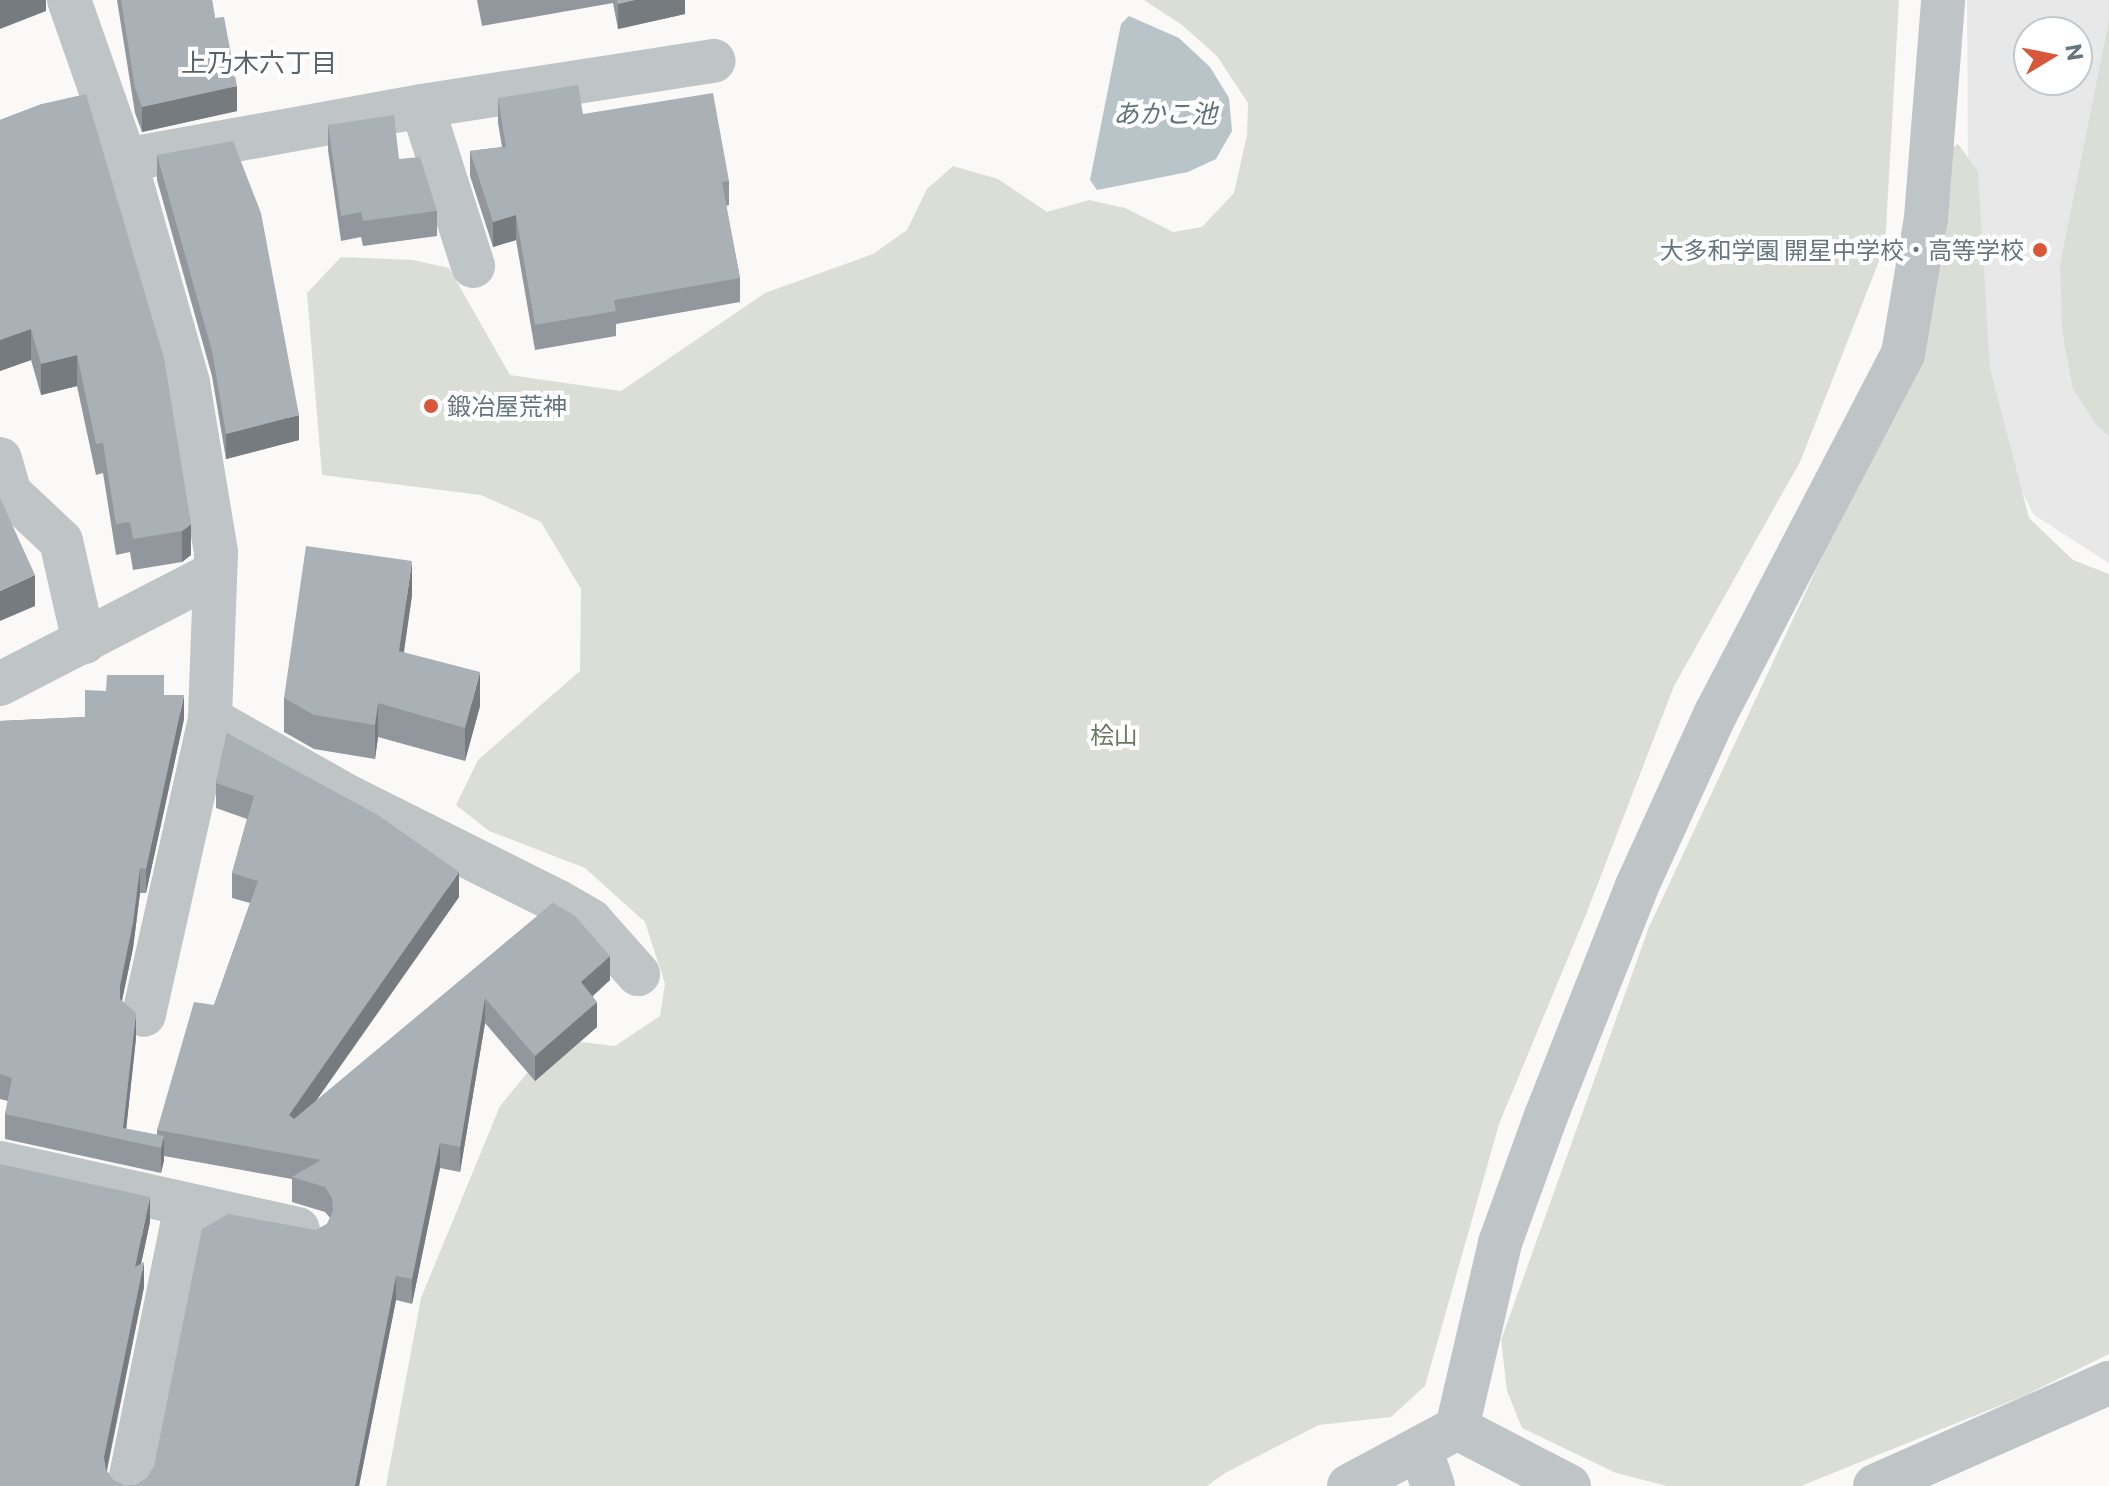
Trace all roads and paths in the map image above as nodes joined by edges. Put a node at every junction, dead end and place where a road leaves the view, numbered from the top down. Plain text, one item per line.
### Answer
1 (69, 0) edge
2 (1943, 0) edge
3 (714, 61) dead end
4 (422, 106) junction
5 (125, 160) junction
6 (473, 266) dead end
7 (0, 459) edge
8 (215, 573) junction
9 (84, 642) junction
10 (0, 684) edge
11 (210, 719) junction
12 (638, 974) dead end
13 (144, 1015) dead end
14 (0, 1163) edge
15 (186, 1205) junction
16 (309, 1231) edge
17 (2109, 1383) edge
18 (1437, 1454) edge
19 (129, 1486) edge
20 (1349, 1486) edge
21 (1569, 1486) edge
22 (1875, 1486) edge

1 - 5 street
2 - 18 street
3 - 4 street
4 - 5 street
4 - 6 street
5 - 8 street
7 - 9 street
8 - 9 street
8 - 11 street
9 - 10 street
11 - 12 street
11 - 13 street
14 - 15 street
15 - 16 street
15 - 19 street
17 - 22 street
18 - 20 street
18 - 21 street

